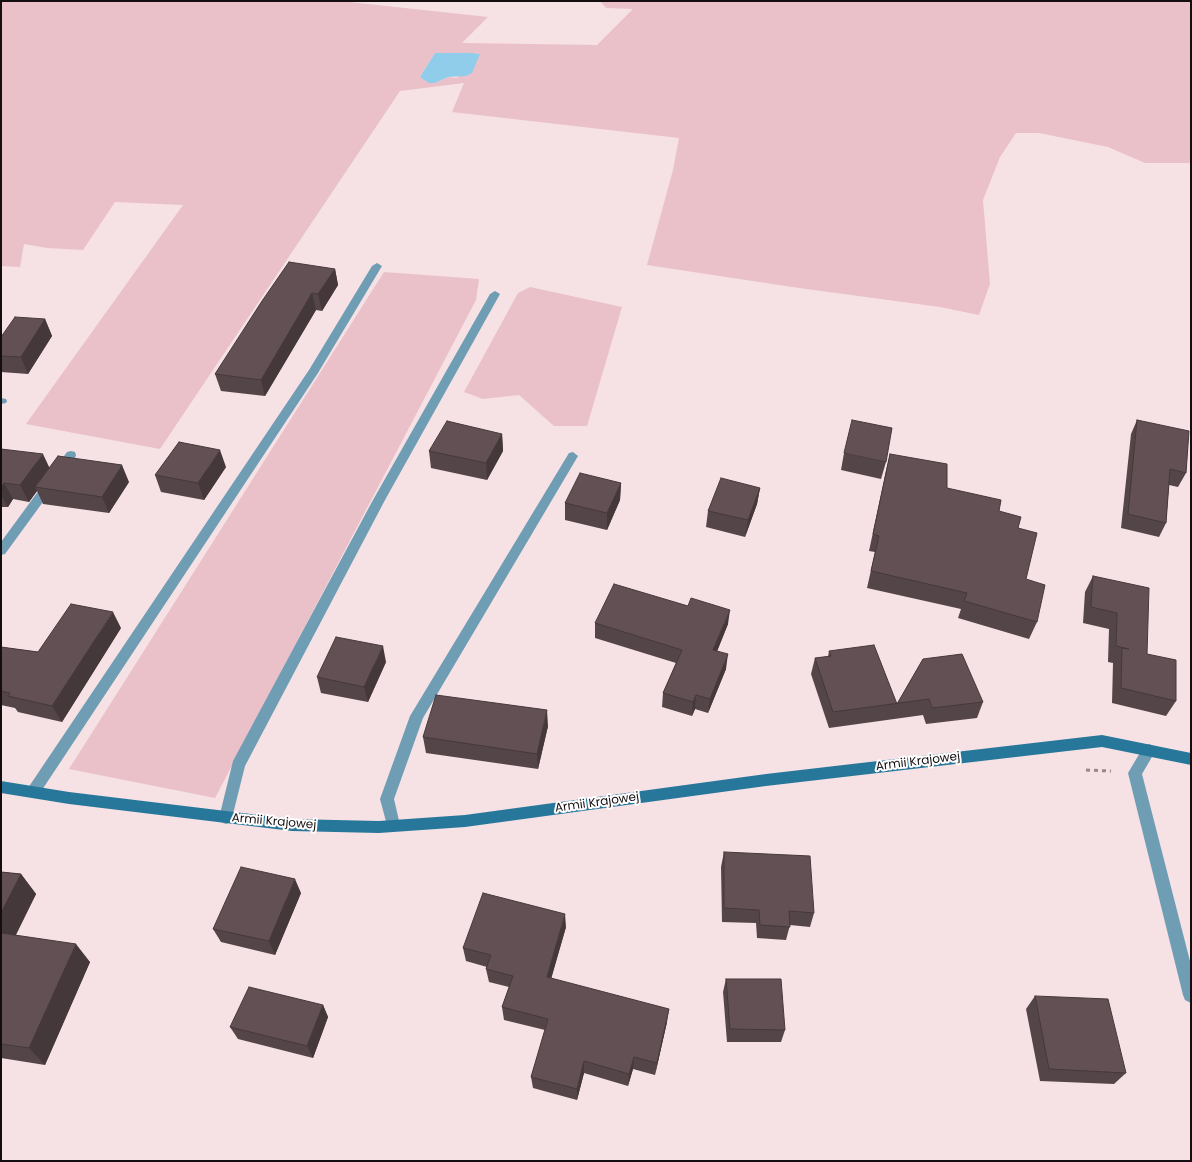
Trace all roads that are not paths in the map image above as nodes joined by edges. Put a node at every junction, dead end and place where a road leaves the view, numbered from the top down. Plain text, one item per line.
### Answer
1 (376, 266) dead end
2 (495, 294) dead end
3 (71, 455) dead end
4 (572, 456) dead end
5 (1, 551) edge
6 (1149, 750) junction
7 (1191, 759) edge
8 (1, 787) edge
9 (33, 792) junction
10 (226, 818) junction
11 (393, 825) junction
12 (1191, 995) edge

1 - 9 lane
2 - 10 lane
3 - 5 lane
4 - 11 lane
6 - 7 street, Armii Krajowej
6 - 11 street, Armii Krajowej
6 - 12 lane
8 - 9 street, Armii Krajowej
9 - 10 street, Armii Krajowej
10 - 11 street, Armii Krajowej

